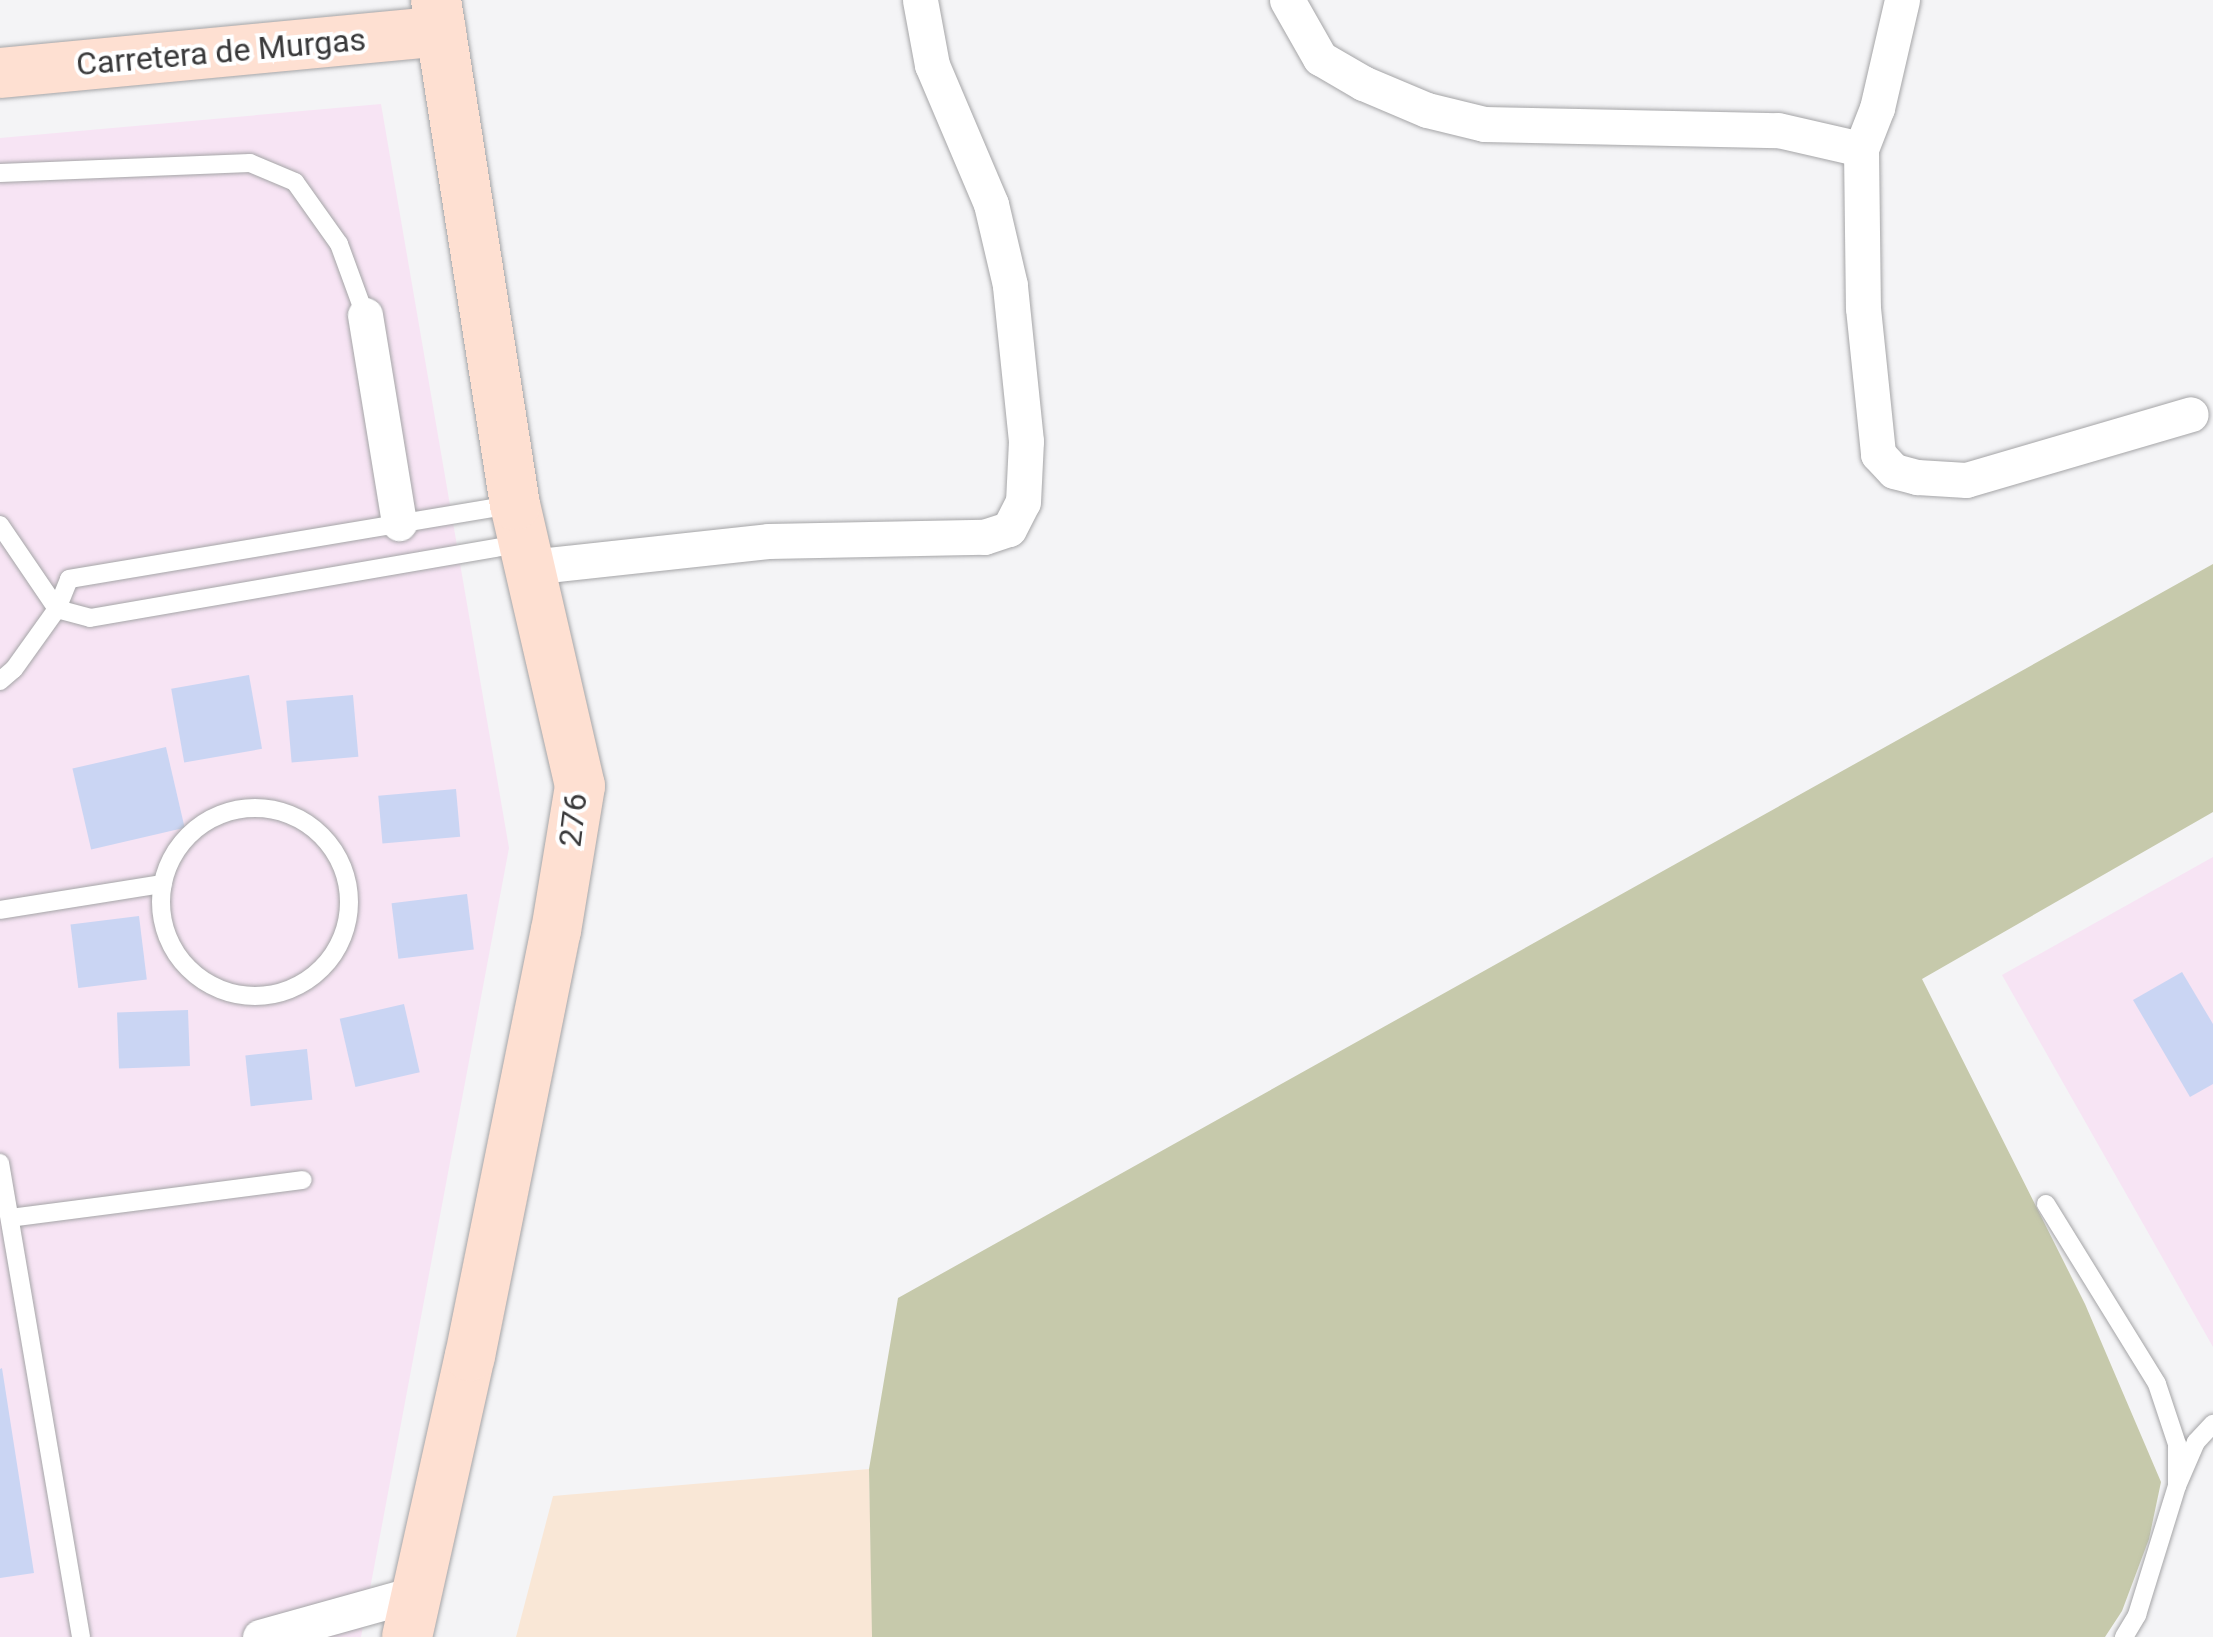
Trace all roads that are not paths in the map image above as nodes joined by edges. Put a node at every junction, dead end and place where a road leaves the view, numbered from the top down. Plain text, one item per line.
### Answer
1 (920, 0) edge
2 (1287, 0) edge
3 (1902, 0) edge
4 (438, 16) edge
5 (0, 73) edge
6 (1861, 149) junction
7 (0, 173) edge
8 (364, 315) joint
9 (2191, 414) dead end
10 (399, 523) junction
11 (0, 525) edge
12 (523, 538) junction
13 (57, 609) junction
14 (0, 681) edge
15 (164, 884) junction
16 (0, 910) edge
17 (0, 1163) edge
18 (303, 1180) dead end
19 (2046, 1204) dead end
20 (10, 1218) junction
21 (2213, 1424) edge
22 (2177, 1486) junction
23 (413, 1615) edge
24 (81, 1637) edge
25 (260, 1637) edge
26 (2124, 1637) edge

1 - 12 street
2 - 6 street
3 - 6 street
4 - 5 main road, Carretera de Murgas
4 - 12 main road, 276
6 - 9 street
7 - 8 lane
8 - 10 street
10 - 12 lane
10 - 13 lane
11 - 13 lane
12 - 13 lane
12 - 23 main road, 276
13 - 14 lane
15 - 15 lane
15 - 16 lane
17 - 20 lane
18 - 20 lane
19 - 22 lane
20 - 24 lane
21 - 22 lane
22 - 26 lane
23 - 25 street

